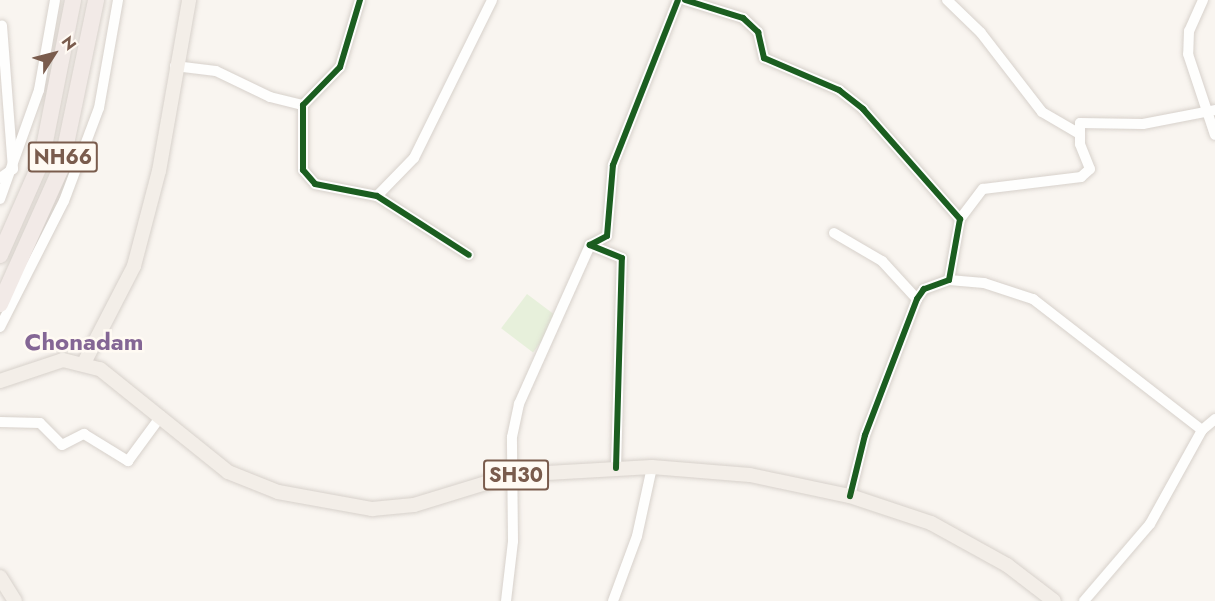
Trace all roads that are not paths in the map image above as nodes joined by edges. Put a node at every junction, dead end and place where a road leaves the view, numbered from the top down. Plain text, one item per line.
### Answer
1 (55, 0) edge
2 (73, 0) edge
3 (96, 0) edge
4 (118, 0) edge
5 (189, 0) edge
6 (360, 0) edge
7 (492, 0) edge
8 (678, 0) edge
9 (685, 0) edge
10 (947, 0) edge
11 (1203, 0) edge
12 (2, 25) dead end
13 (176, 66) junction
14 (303, 105) junction
15 (1212, 111) edge
16 (1078, 133) junction
17 (1215, 135) edge
18 (13, 169) junction
19 (0, 178) edge
20 (377, 196) junction
21 (0, 199) edge
22 (960, 219) junction
23 (834, 233) dead end
24 (590, 245) junction
25 (0, 255) edge
26 (469, 255) dead end
27 (949, 280) junction
28 (917, 298) junction
29 (0, 304) edge
30 (0, 327) edge
31 (84, 363) junction
32 (0, 381) edge
33 (161, 416) junction
34 (1215, 419) edge
35 (0, 422) edge
36 (1202, 430) junction
37 (652, 467) junction
38 (616, 468) junction
39 (512, 475) junction
40 (850, 496) junction
41 (1, 580) edge
42 (15, 601) edge
43 (506, 601) edge
44 (612, 601) edge
45 (1054, 601) edge
46 (1084, 601) edge

1 - 18 street
2 - 25 highway, NH66
3 - 29 highway, NH66
4 - 30 street
5 - 13 main road
6 - 14 street
7 - 20 street
8 - 24 street
9 - 22 street
10 - 16 street
11 - 15 street
12 - 18 street
13 - 14 street
13 - 31 main road
14 - 20 street
15 - 16 street
15 - 17 street
16 - 22 street
18 - 19 street
18 - 21 street
20 - 26 street
22 - 27 street
23 - 28 street
24 - 38 street
24 - 39 street
27 - 28 street
27 - 36 street
28 - 40 street
31 - 32 main road, SH30
31 - 33 main road, SH30
33 - 35 street
33 - 39 main road, SH30
34 - 36 street
36 - 46 street
37 - 38 main road, SH30
37 - 40 main road, SH30
37 - 44 street
38 - 39 main road, SH30
39 - 43 street
40 - 45 main road, SH30
41 - 42 main road

